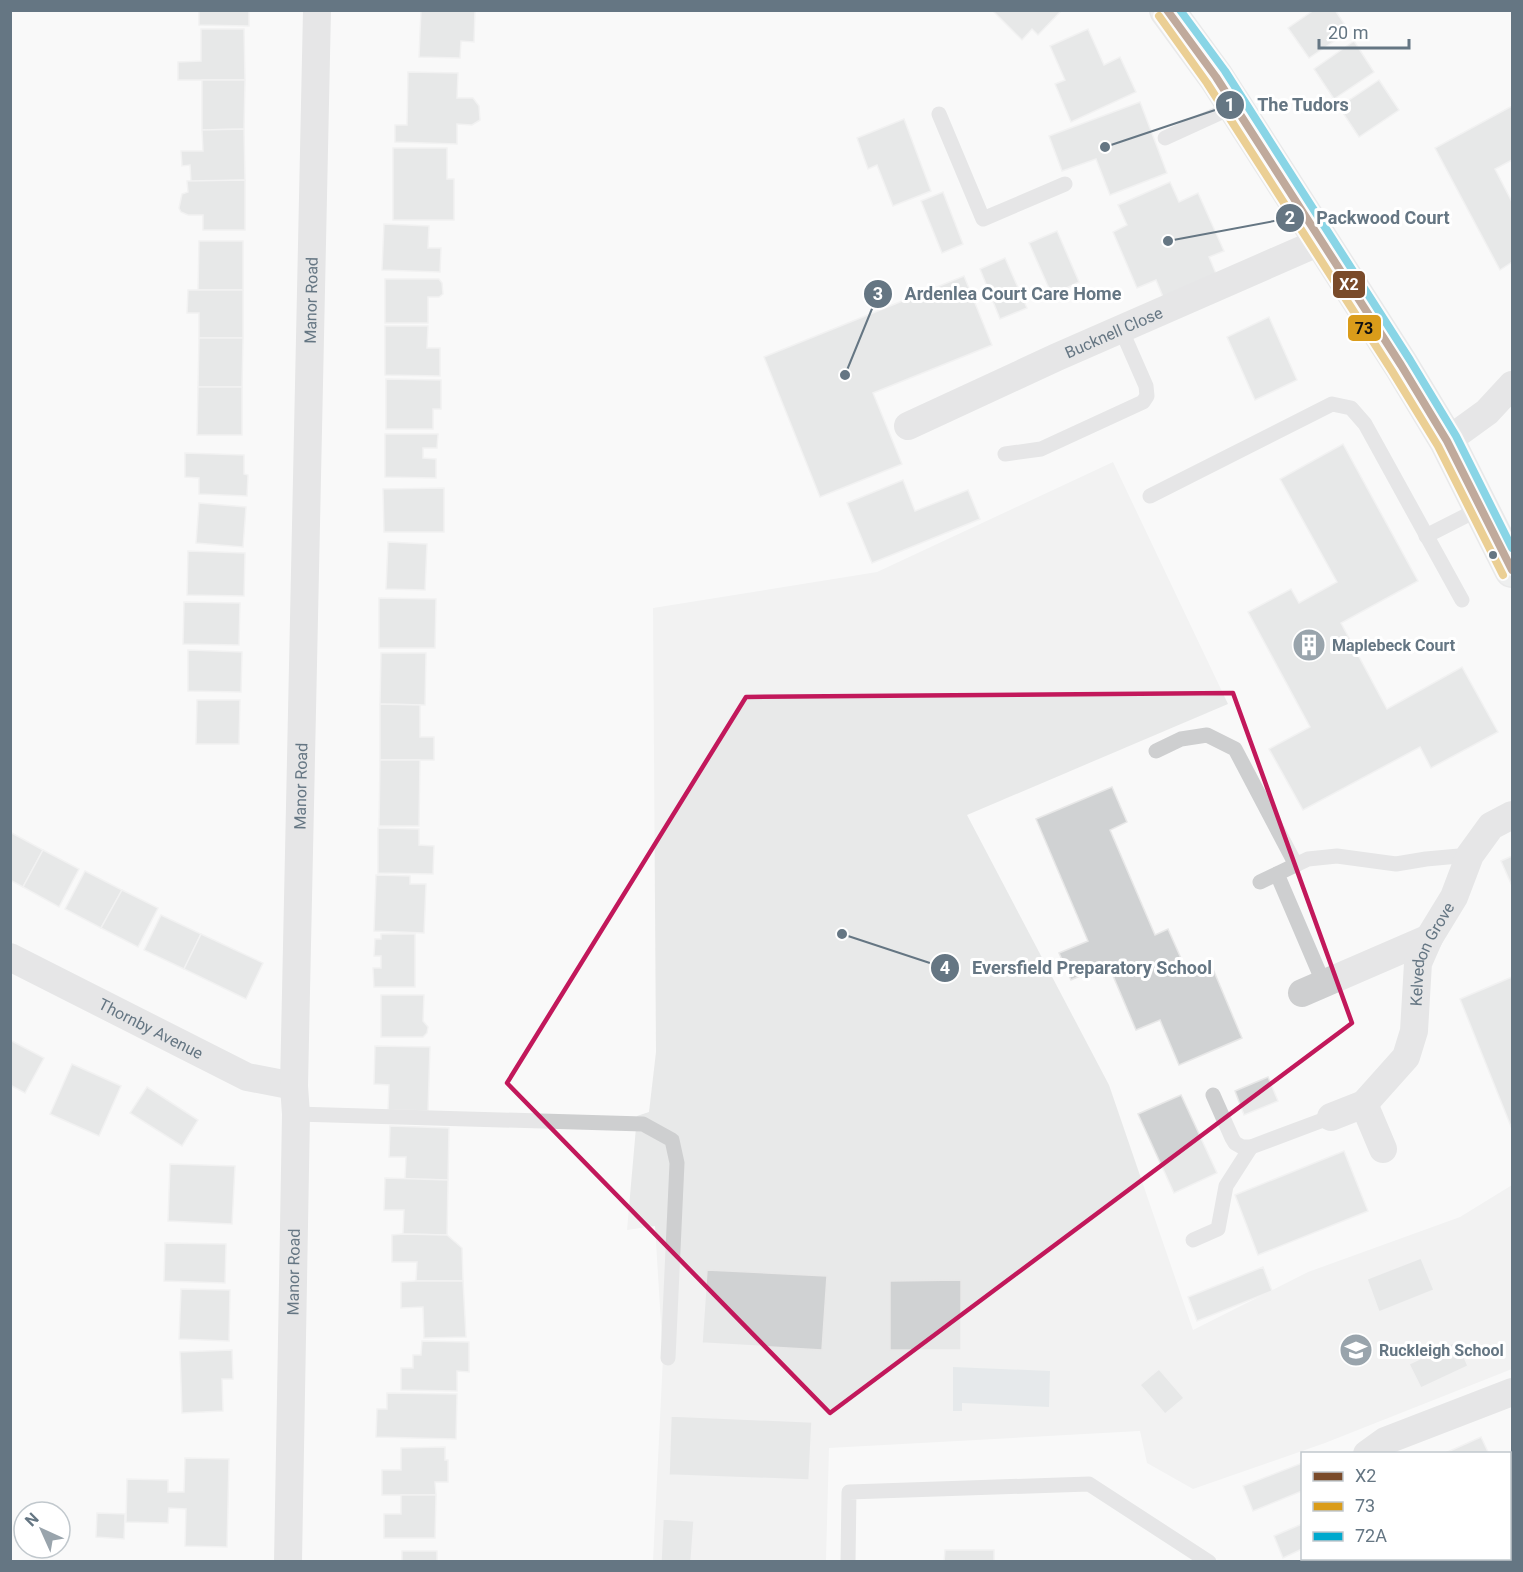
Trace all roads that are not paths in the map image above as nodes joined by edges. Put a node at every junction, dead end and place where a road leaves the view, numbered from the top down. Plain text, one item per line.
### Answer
1 (317, 10) edge
2 (1167, 10) edge
3 (1235, 106) junction
4 (939, 114) dead end
5 (1165, 138) dead end
6 (1065, 184) dead end
7 (1322, 241) junction
8 (1121, 329) junction
9 (1512, 385) edge
10 (908, 426) dead end
11 (1447, 441) junction
12 (1005, 454) dead end
13 (1150, 496) dead end
14 (1480, 508) junction
15 (1426, 536) junction
16 (1512, 570) edge
17 (1462, 600) dead end
18 (1156, 751) dead end
19 (1512, 815) edge
20 (1470, 855) junction
21 (1296, 865) junction
22 (1277, 874) junction
23 (1260, 882) dead end
24 (1430, 938) junction
25 (10, 957) edge
26 (1313, 988) joint
27 (294, 1086) junction
28 (1213, 1095) dead end
29 (1364, 1104) junction
30 (296, 1114) junction
31 (1331, 1117) joint
32 (1251, 1147) junction
33 (1383, 1149) dead end
34 (1192, 1240) dead end
35 (669, 1358) dead end
36 (1512, 1392) edge
37 (1370, 1452) edge
38 (288, 1562) edge
39 (848, 1562) edge
40 (1209, 1562) edge

1 - 27 street, Manor Road
2 - 3 main road
3 - 5 lane
3 - 7 main road
4 - 6 lane
7 - 8 street, Bucknell Close
7 - 11 main road
8 - 10 street, Bucknell Close
8 - 12 lane
9 - 11 street
11 - 14 main road
13 - 15 lane
14 - 15 lane
14 - 16 main road
15 - 17 lane
18 - 21 lane
19 - 20 street, Kelvedon Grove
20 - 21 lane
20 - 24 street, Kelvedon Grove
21 - 22 lane
22 - 23 lane
22 - 26 lane
24 - 26 street
24 - 29 street, Kelvedon Grove
25 - 27 street, Thornby Avenue
27 - 30 street, Manor Road
28 - 32 lane
29 - 31 street, Kelvedon Grove
29 - 33 street
30 - 35 lane
30 - 38 street, Manor Road
31 - 32 lane
32 - 34 lane
36 - 37 street
39 - 40 lane

